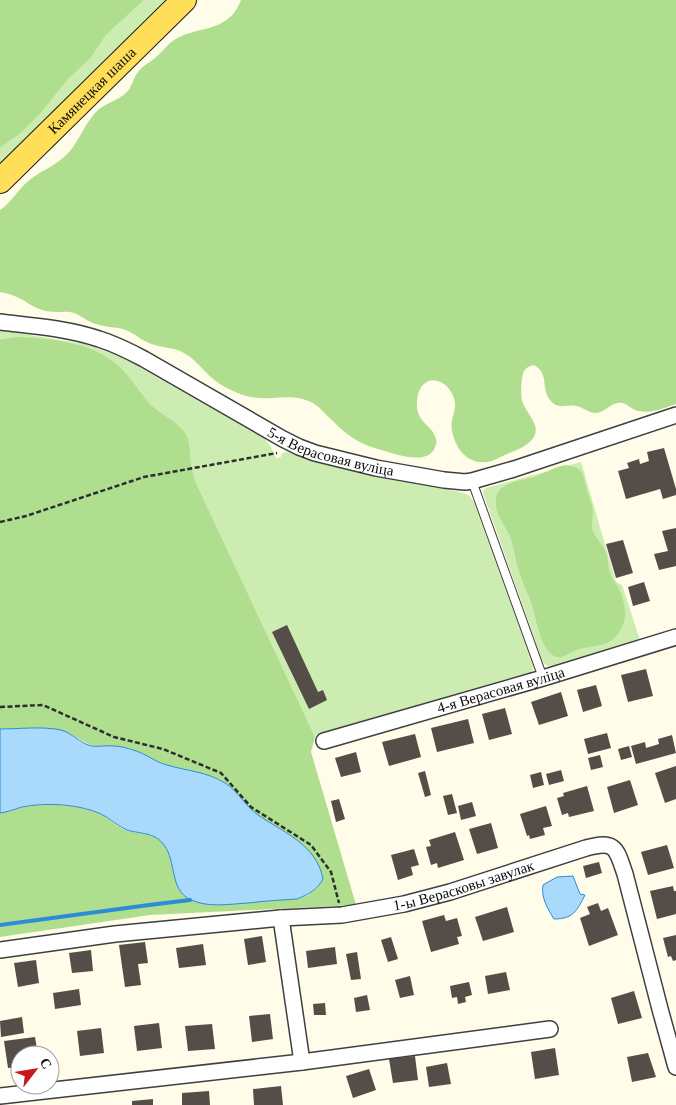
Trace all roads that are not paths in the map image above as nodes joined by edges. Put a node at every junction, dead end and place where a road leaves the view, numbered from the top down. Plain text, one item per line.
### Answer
1 (184, 0) edge
2 (0, 181) edge
3 (0, 322) edge
4 (676, 415) edge
5 (472, 481) junction
6 (676, 637) edge
7 (543, 678) junction
8 (324, 741) dead end
9 (281, 918) junction
10 (0, 950) edge
11 (550, 1029) dead end
12 (302, 1062) junction
13 (676, 1067) edge
14 (0, 1096) edge

1 - 2 main road, Камянецкая шаша
3 - 5 street, 5-я Верасовая вуліца
4 - 5 street, 5-я Верасовая вуліца
5 - 7 lane
6 - 7 street, 4-я Верасовая вуліца
7 - 8 street, 4-я Верасовая вуліца
9 - 10 street, 1-ы Верасковы завулак
9 - 12 street
9 - 13 street, 1-ы Верасковы завулак
11 - 12 street
12 - 14 street

